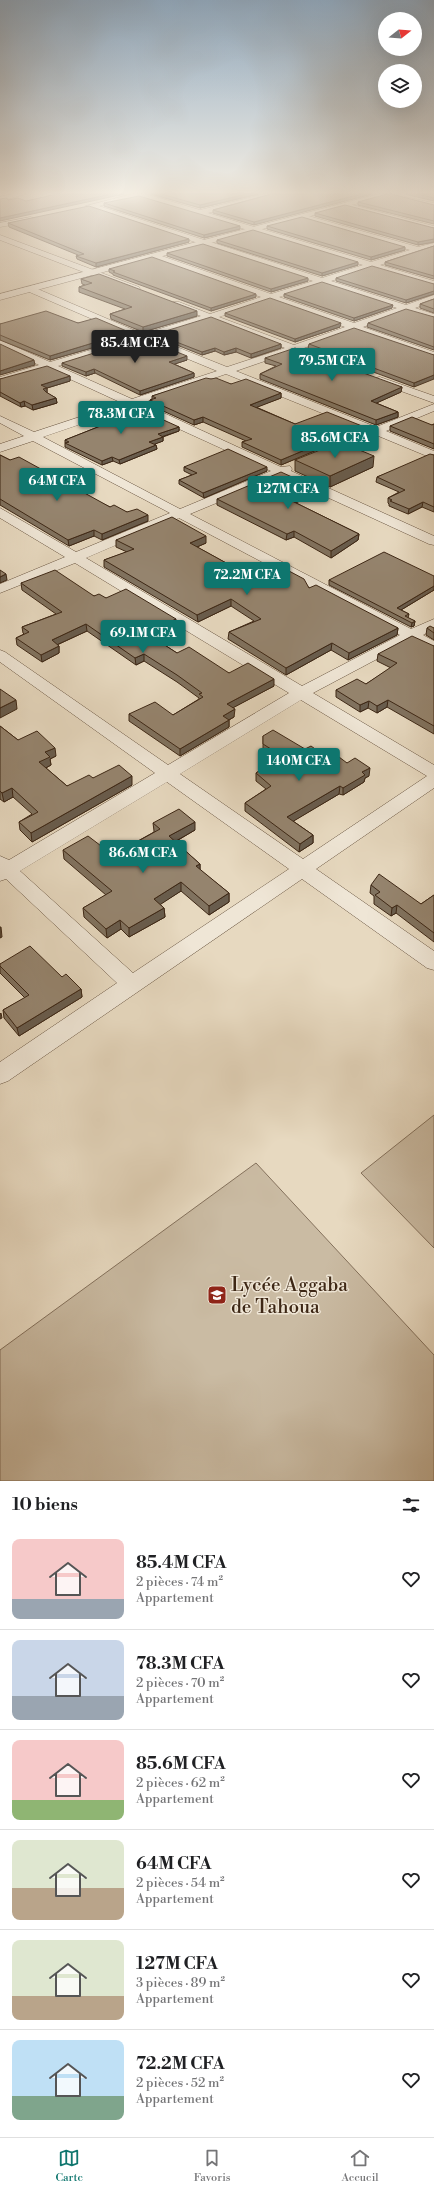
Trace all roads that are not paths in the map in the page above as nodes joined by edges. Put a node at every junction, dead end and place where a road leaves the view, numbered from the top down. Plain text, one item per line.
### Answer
1 (70, 263) edge
2 (127, 263) edge
3 (173, 263) edge
4 (268, 263) edge
5 (365, 263) edge
6 (377, 263) edge
7 (371, 265) junction
8 (94, 272) junction
9 (321, 280) junction
10 (434, 284) edge
11 (30, 289) junction
12 (144, 292) edge
13 (0, 297) edge
14 (270, 298) junction
15 (434, 298) edge
16 (166, 300) edge
17 (405, 308) junction
18 (209, 317) junction
19 (434, 317) edge
20 (353, 327) junction
21 (143, 337) junction
22 (0, 343) edge
23 (294, 348) junction
24 (434, 354) edge
25 (323, 359) edge
26 (49, 365) junction
27 (224, 370) junction
28 (368, 375) edge
29 (0, 380) edge
30 (434, 400) edge
31 (131, 403) junction
32 (434, 406) edge
33 (0, 419) edge
34 (376, 431) junction
35 (32, 436) junction
36 (0, 448) edge
37 (434, 454) edge
38 (314, 457) edge
39 (300, 463) edge
40 (280, 471) junction
41 (0, 512) edge
42 (180, 513) junction
43 (434, 541) edge
44 (75, 557) junction
45 (0, 589) edge
46 (434, 623) edge
47 (413, 636) junction
48 (434, 647) edge
49 (1, 656) edge
50 (301, 693) junction
51 (168, 772) junction
52 (434, 773) edge
53 (434, 780) edge
54 (302, 868) junction
55 (2, 869) edge
56 (434, 962) edge
57 (132, 984) junction
58 (0, 1074) edge

1 - 8 street
2 - 8 street
3 - 14 street
4 - 9 street
5 - 7 street
6 - 7 street
7 - 9 street
7 - 10 street
8 - 11 street
8 - 12 street
9 - 14 street
9 - 17 street
11 - 13 street
11 - 21 street
14 - 18 street
14 - 20 street
15 - 17 street
16 - 18 street
17 - 19 street
17 - 20 street
18 - 21 street
18 - 23 street
20 - 23 street
20 - 24 street
21 - 26 street
21 - 27 street
22 - 26 street
23 - 25 street
23 - 27 street
26 - 29 street
26 - 31 street
27 - 31 street
27 - 34 street
28 - 30 street
31 - 35 street
31 - 40 street
32 - 34 street
33 - 35 street
34 - 37 street
34 - 38 street
35 - 36 street
35 - 42 street
39 - 40 street
40 - 42 street
40 - 43 street
41 - 44 street
42 - 44 street
42 - 47 street
44 - 45 street
44 - 50 street
46 - 47 street
47 - 48 street
47 - 50 street
49 - 51 street
50 - 51 street
50 - 52 street
51 - 54 street
51 - 55 street
53 - 54 street
54 - 56 street
54 - 57 street
55 - 57 street
57 - 58 street

